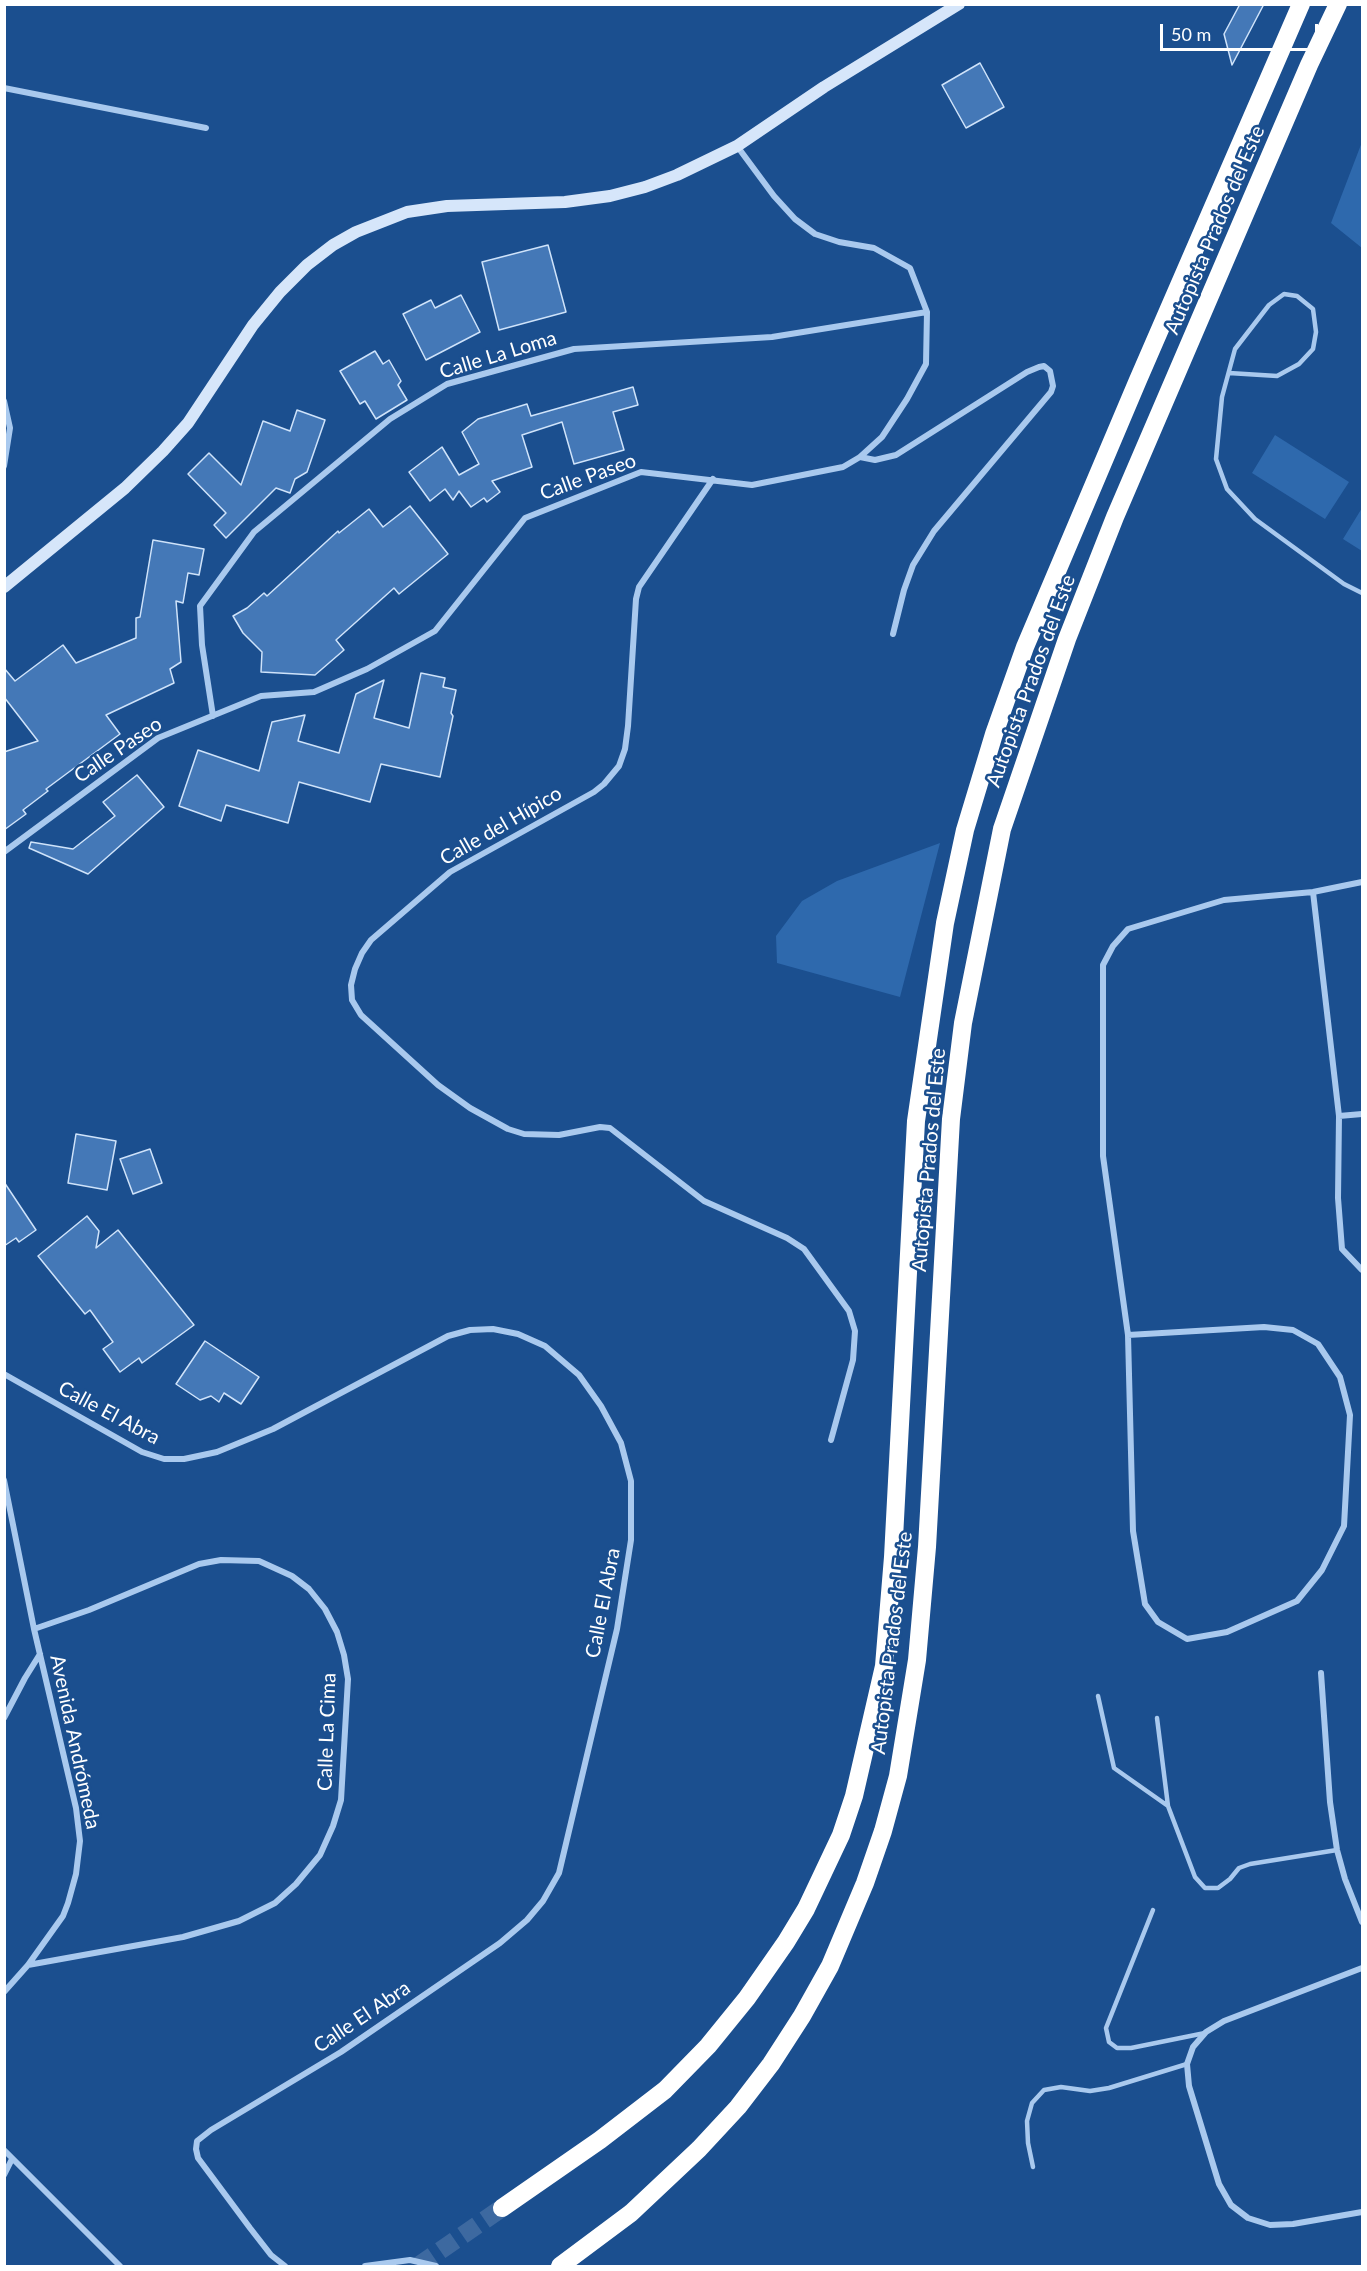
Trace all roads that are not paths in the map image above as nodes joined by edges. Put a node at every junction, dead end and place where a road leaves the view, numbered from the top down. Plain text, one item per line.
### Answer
1 (959, 4) edge
2 (1300, 4) edge
3 (1338, 4) edge
4 (4, 88) edge
5 (206, 128) dead end
6 (737, 146) junction
7 (927, 312) junction
8 (1229, 373) junction
9 (4, 401) edge
10 (860, 457) junction
11 (4, 466) edge
12 (713, 479) junction
13 (4, 587) edge
14 (1362, 593) edge
15 (893, 634) dead end
16 (213, 716) junction
17 (4, 852) edge
18 (1362, 882) edge
19 (1313, 892) junction
20 (1362, 1114) edge
21 (1340, 1116) junction
22 (1362, 1270) edge
23 (1128, 1335) junction
24 (4, 1374) edge
25 (831, 1440) dead end
26 (4, 1480) edge
27 (34, 1629) junction
28 (40, 1654) junction
29 (1321, 1673) dead end
30 (1098, 1696) dead end
31 (4, 1718) edge
32 (1157, 1718) dead end
33 (1168, 1806) junction
34 (1337, 1851) junction
35 (1153, 1910) dead end
36 (1362, 1922) edge
37 (28, 1965) junction
38 (1362, 1968) edge
39 (4, 1992) edge
40 (1206, 2032) junction
41 (1187, 2064) junction
42 (4, 2150) edge
43 (12, 2159) junction
44 (1034, 2167) dead end
45 (4, 2175) edge
46 (502, 2208) tunnel mouth
47 (1362, 2212) edge
48 (120, 2266) edge
49 (285, 2266) edge
50 (365, 2266) edge
51 (436, 2266) edge
52 (560, 2266) edge

1 - 6 street
2 - 46 highway, Autopista Prados del Este
3 - 52 highway, Autopista Prados del Este
4 - 5 street
6 - 7 street, Calle Paseo
6 - 13 street
7 - 10 street, Calle Paseo
7 - 16 street, Calle La Loma
8 - 8 lane
8 - 14 lane
9 - 11 street
10 - 12 street, Calle Paseo
10 - 15 street
12 - 16 street, Calle Paseo
12 - 25 street, Calle del Hípico
16 - 17 street, Calle Paseo
18 - 19 street
19 - 21 street
19 - 23 street
20 - 21 street
21 - 22 street
23 - 23 street
24 - 49 street, Calle El Abra
26 - 27 street, Avenida Andrómeda
27 - 28 street, Avenida Andrómeda
27 - 37 street, Calle La Cima
28 - 31 street
28 - 37 street, Avenida Andrómeda
29 - 34 street
30 - 33 lane
32 - 33 lane
33 - 34 lane
34 - 36 street
35 - 40 lane
37 - 39 street, Avenida Andrómeda
38 - 40 street
40 - 41 street
41 - 44 lane
41 - 47 street
42 - 43 street
43 - 45 street
43 - 48 street
50 - 51 street

